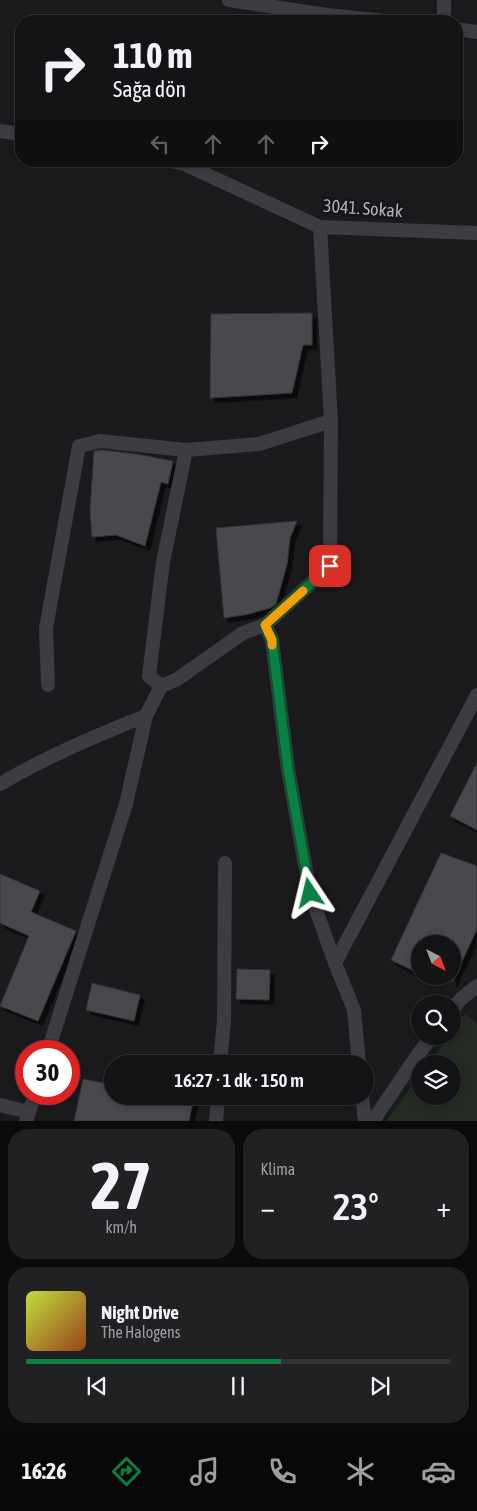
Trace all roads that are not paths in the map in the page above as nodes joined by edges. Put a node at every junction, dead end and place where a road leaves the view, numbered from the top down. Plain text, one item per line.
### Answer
1 (229, 0) edge
2 (444, 0) edge
3 (328, 15) edge
4 (444, 15) edge
5 (463, 30) edge
6 (477, 32) edge
7 (0, 131) edge
8 (15, 133) edge
9 (190, 167) edge
10 (320, 227) junction
11 (477, 233) edge
12 (331, 421) junction
13 (186, 450) junction
14 (265, 625) junction
15 (48, 685) dead end
16 (161, 686) junction
17 (477, 695) edge
18 (146, 716) junction
19 (0, 784) edge
20 (225, 862) dead end
21 (335, 963) junction
22 (477, 986) edge
23 (461, 999) edge
24 (51, 1040) edge
25 (425, 1045) edge
26 (221, 1055) edge
27 (358, 1055) edge
28 (0, 1105) edge
29 (217, 1105) edge
30 (363, 1105) edge
31 (27, 1116) edge
32 (216, 1121) edge
33 (365, 1121) edge
34 (373, 1121) edge

1 - 3 street
2 - 4 street
5 - 6 street
7 - 8 street
9 - 10 street, 3041. Sokak
10 - 11 street, 3041. Sokak
10 - 12 street
12 - 13 street
12 - 14 street
13 - 15 street
13 - 16 street
14 - 16 street
14 - 21 street
16 - 18 street
17 - 21 street
18 - 19 street
18 - 24 street
20 - 26 street
21 - 27 street
22 - 23 street
25 - 34 street
28 - 31 street
29 - 32 street
30 - 33 street

